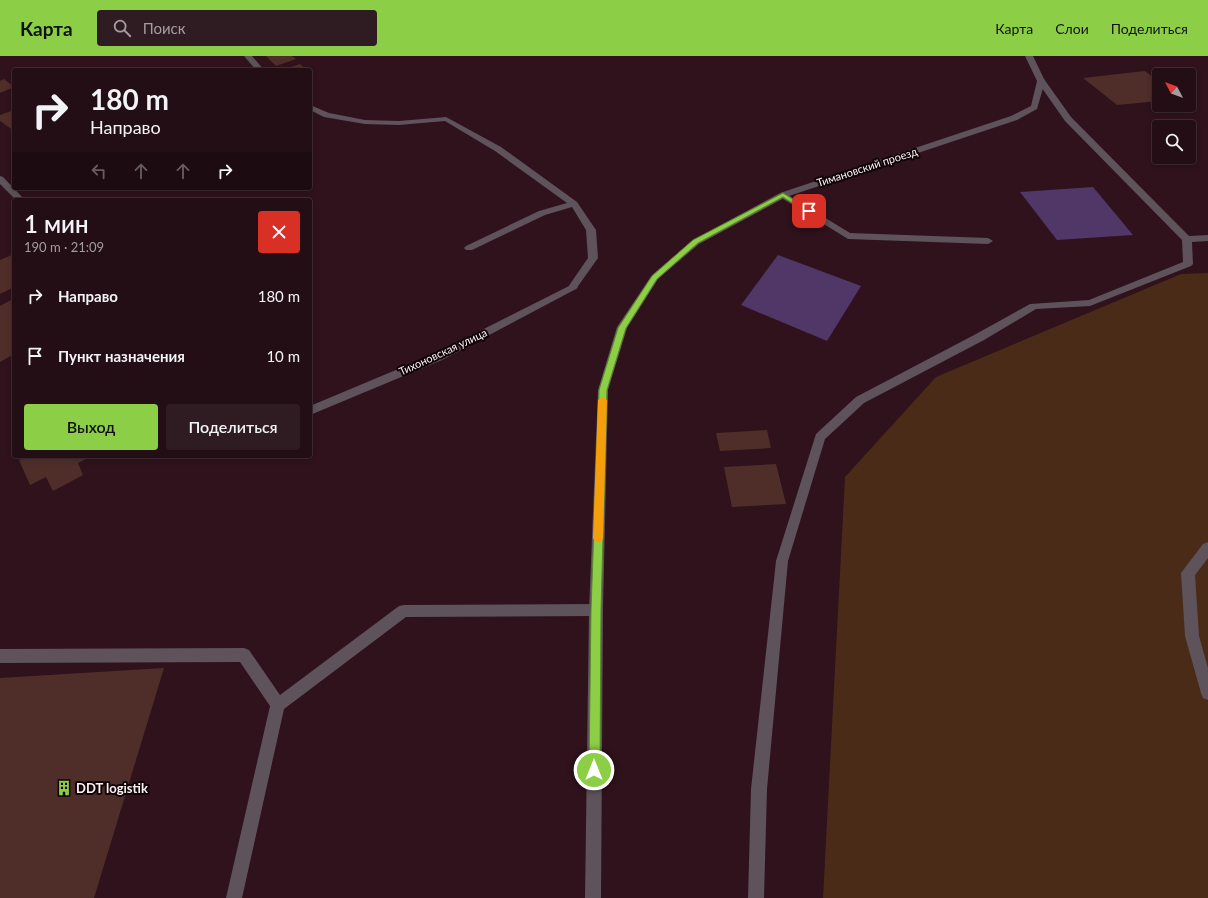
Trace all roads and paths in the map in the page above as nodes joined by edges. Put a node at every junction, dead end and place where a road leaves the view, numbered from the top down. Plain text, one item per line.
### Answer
1 (248, 56) edge
2 (1029, 56) edge
3 (258, 68) edge
4 (1041, 81) junction
5 (312, 108) edge
6 (0, 179) edge
7 (783, 195) junction
8 (19, 198) edge
9 (574, 204) junction
10 (1208, 238) edge
11 (1187, 239) junction
12 (988, 241) dead end
13 (469, 248) dead end
14 (312, 410) edge
15 (1208, 548) edge
16 (596, 610) junction
17 (0, 656) edge
18 (1208, 693) edge
19 (278, 705) junction
20 (234, 898) edge
21 (593, 898) edge
22 (756, 898) edge

1 - 3 street
2 - 4 street
4 - 7 street, Тимановский проезд
4 - 11 street
5 - 9 street
6 - 8 street
7 - 12 street
7 - 16 street, Тимановский проезд
9 - 13 street
9 - 14 street, Тихоновская улица
10 - 11 street
11 - 22 street
15 - 18 street
16 - 19 street
16 - 21 street, Тимановский проезд
17 - 19 street
19 - 20 street

